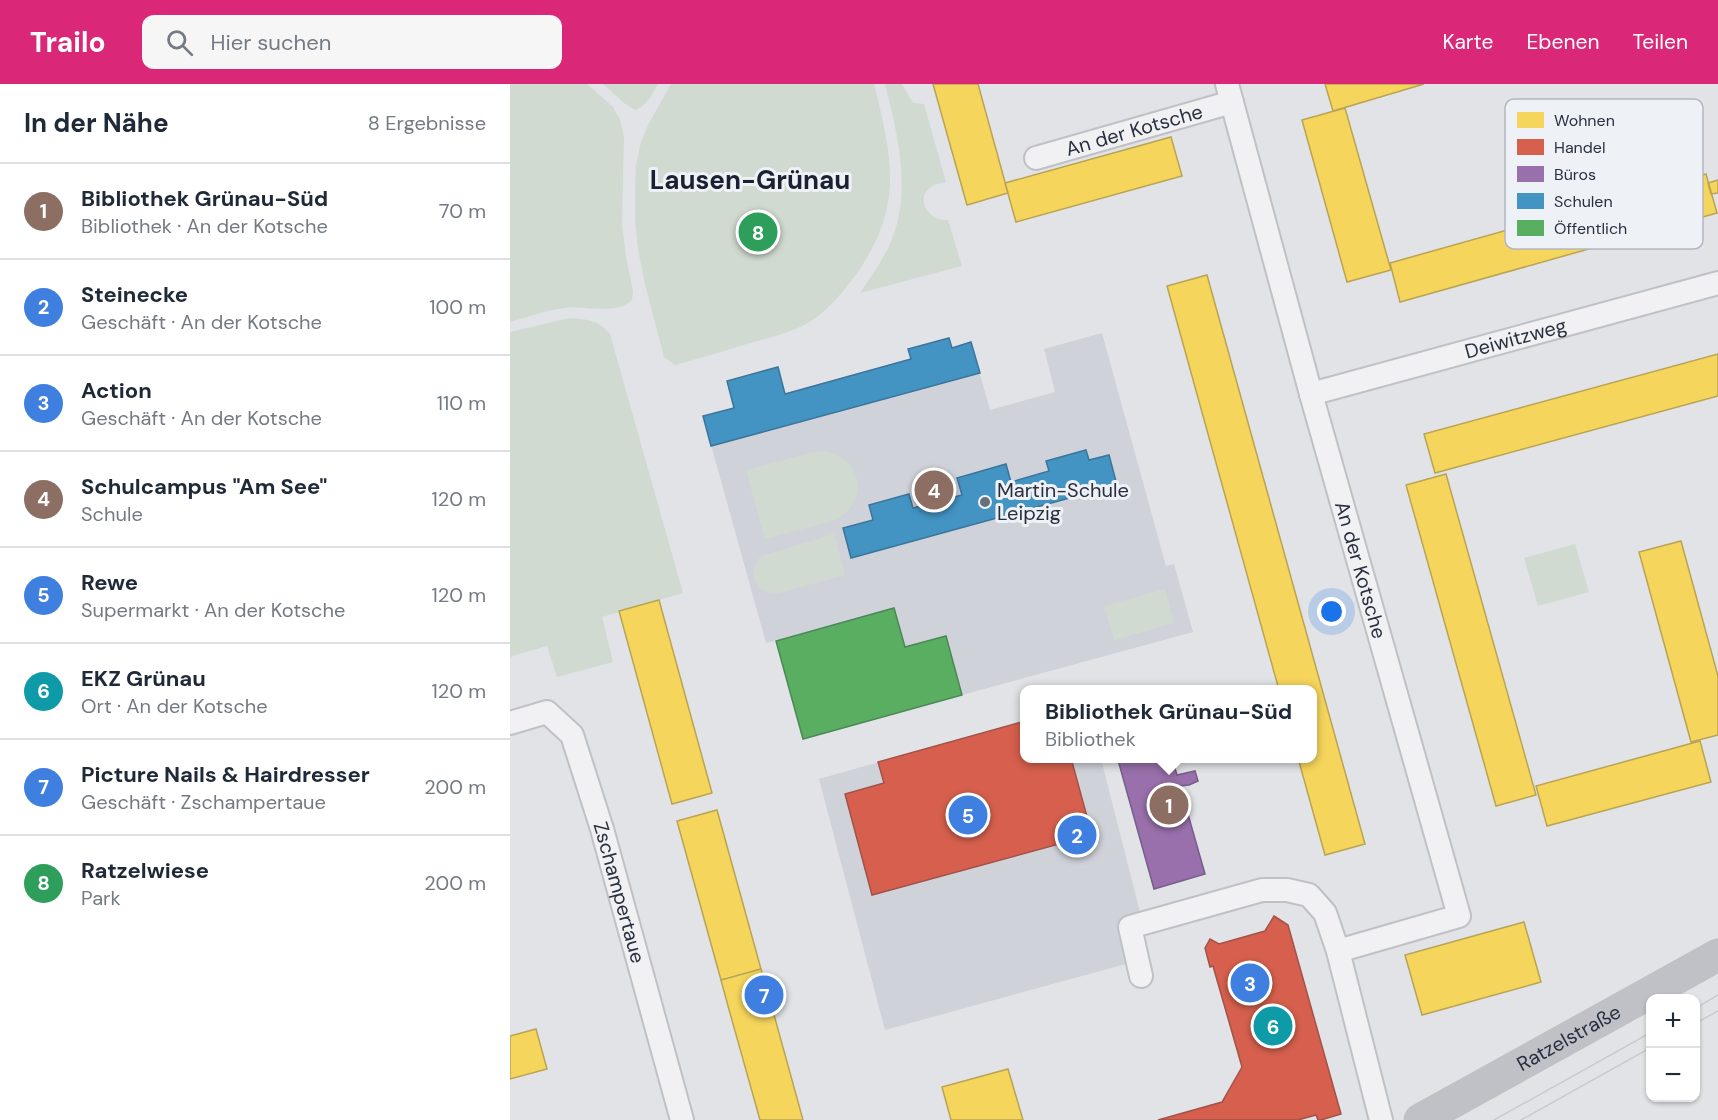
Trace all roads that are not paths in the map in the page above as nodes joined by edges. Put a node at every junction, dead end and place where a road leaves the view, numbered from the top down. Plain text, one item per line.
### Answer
1 (1229, 93) edge
2 (1036, 158) dead end
3 (1718, 283) edge
4 (1311, 394) junction
5 (510, 723) edge
6 (1338, 951) junction
7 (1718, 955) edge
8 (1141, 976) dead end
9 (682, 1120) edge
10 (1381, 1120) edge
11 (1420, 1120) edge

1 - 2 street, An der Kotsche
1 - 4 street, An der Kotsche
3 - 4 street, Deiwitzweg
4 - 6 street, An der Kotsche
5 - 9 street, Zschampertaue
6 - 8 street
6 - 10 street
7 - 11 main road, Ratzelstraße

